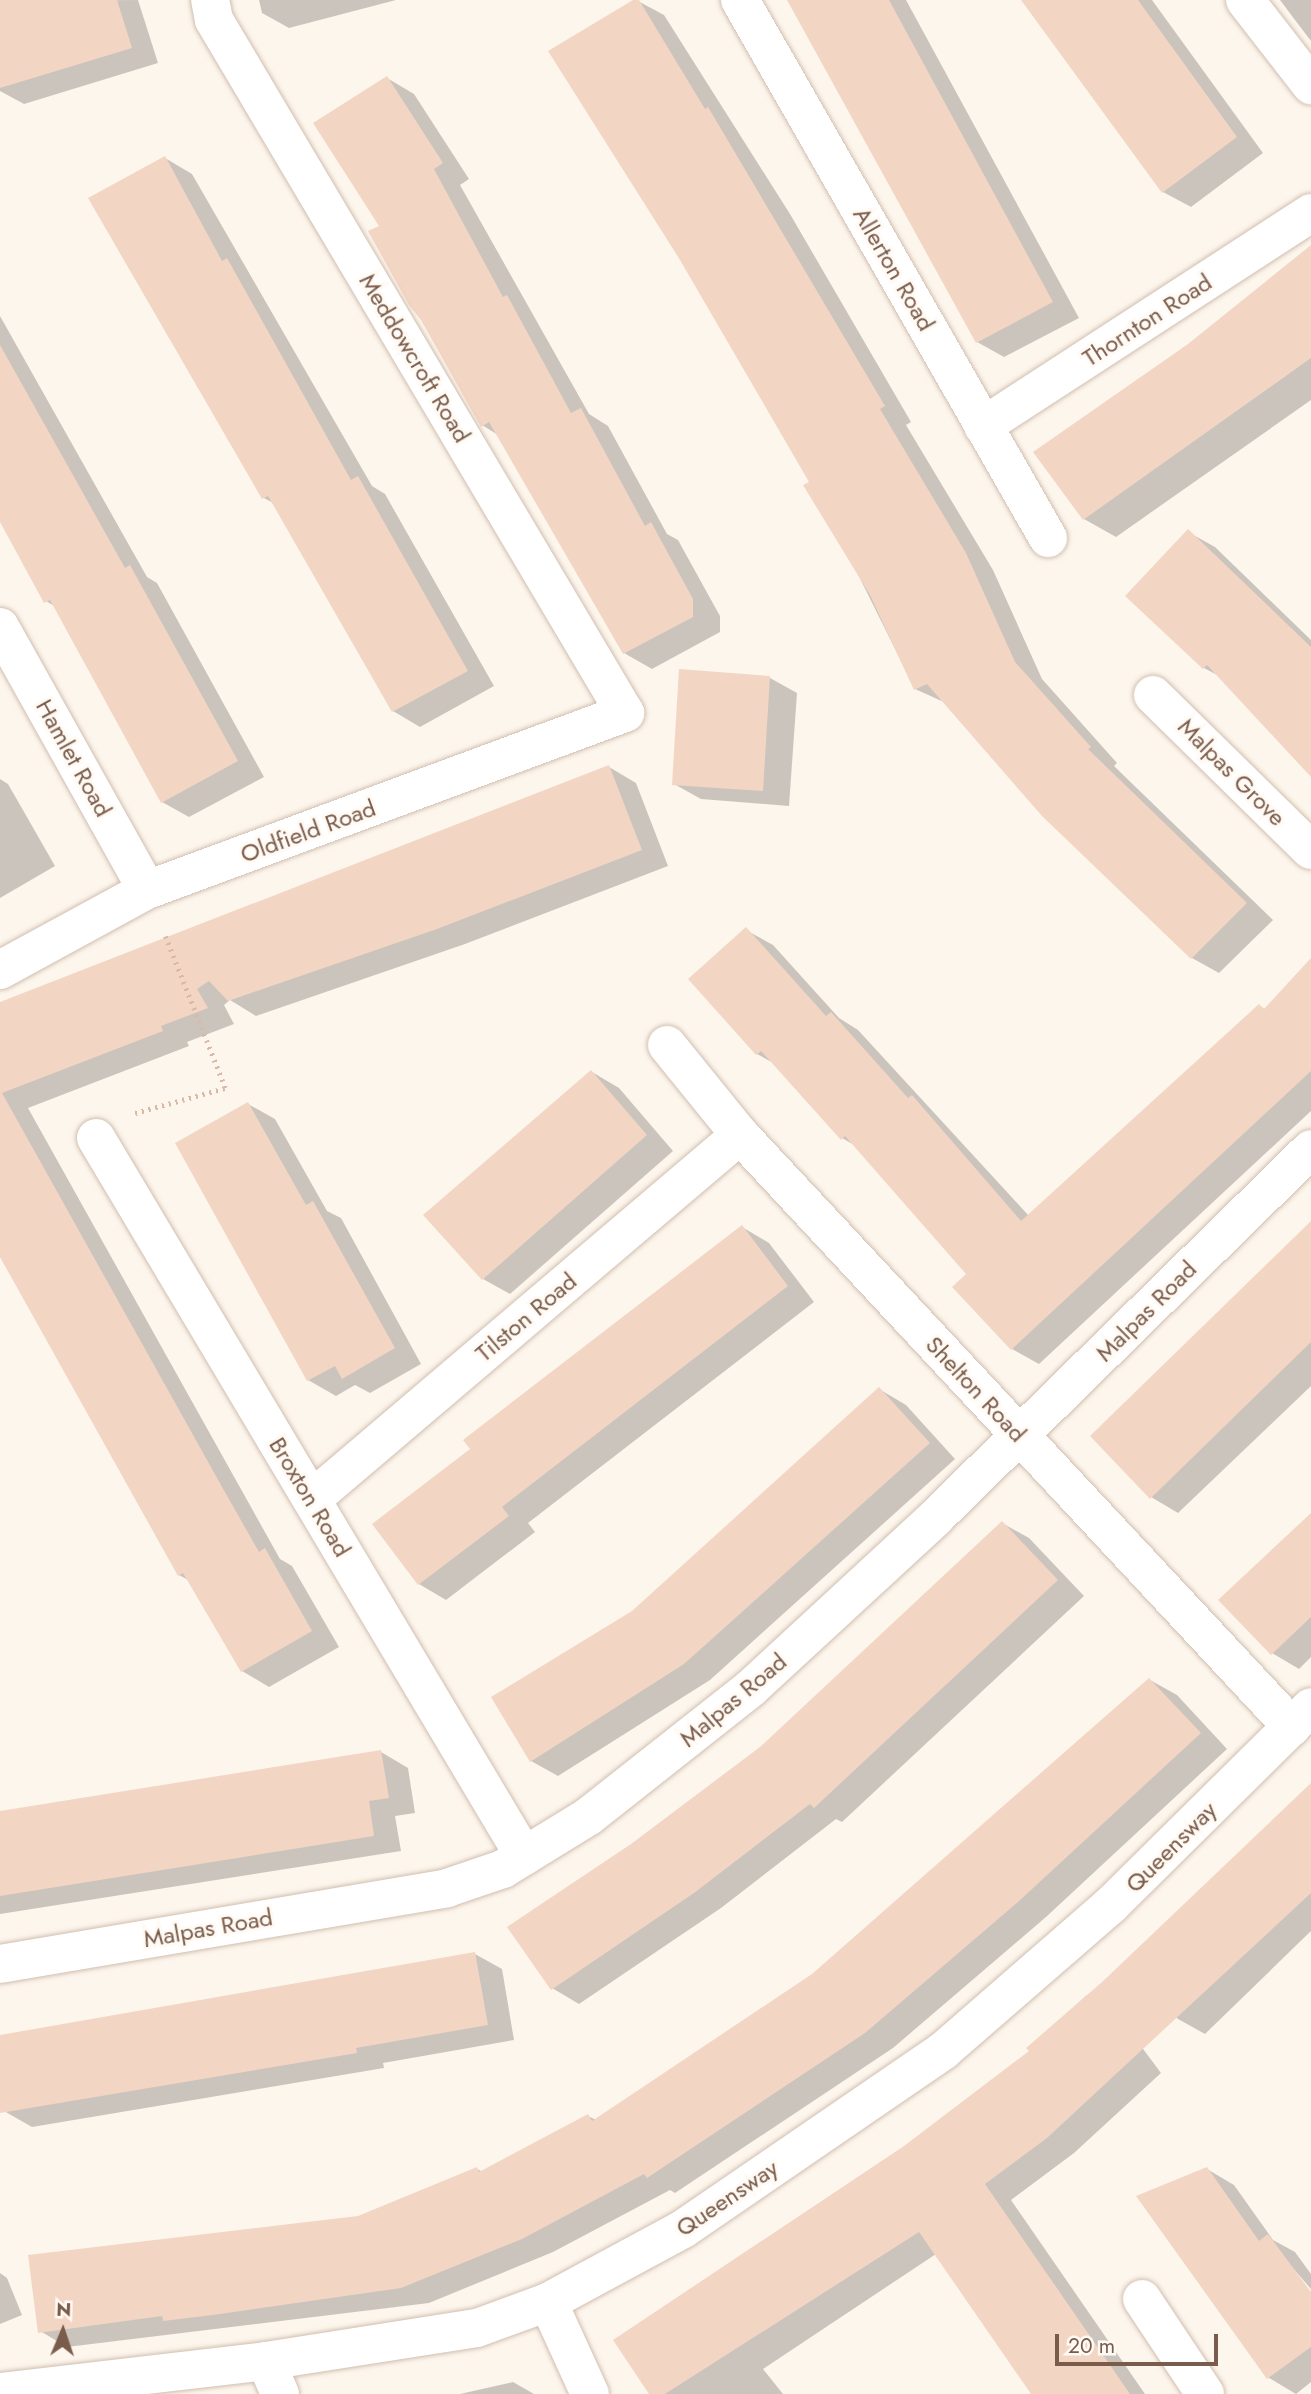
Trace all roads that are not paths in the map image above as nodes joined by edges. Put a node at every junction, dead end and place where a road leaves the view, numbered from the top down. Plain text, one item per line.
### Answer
1 (209, 0) edge
2 (740, 0) edge
3 (1245, 0) edge
4 (1311, 85) edge
5 (1311, 214) edge
6 (983, 426) junction
7 (1048, 538) dead end
8 (0, 626) edge
9 (1153, 695) dead end
10 (625, 713) joint
11 (1311, 850) edge
12 (147, 890) junction
13 (0, 970) edge
14 (667, 1045) dead end
15 (740, 1135) junction
16 (96, 1138) road end
17 (1311, 1149) edge
18 (1019, 1435) junction
19 (312, 1499) junction
20 (1301, 1717) edge
21 (524, 1856) junction
22 (0, 1964) edge
23 (1142, 2299) dead end
24 (548, 2302) junction
25 (273, 2378) edge
26 (0, 2392) edge
27 (590, 2394) edge
28 (1205, 2394) edge

1 - 10 street, Meddowcroft Road
2 - 6 street, Allerton Road
3 - 4 street
5 - 6 street, Thornton Road
6 - 7 street, Allerton Road
8 - 12 street, Hamlet Road
9 - 11 street, Malpas Grove
10 - 12 street, Oldfield Road
12 - 13 street, Oldfield Road
14 - 15 street, Shelton Road
15 - 18 street, Shelton Road
15 - 19 street, Tilston Road
16 - 19 street, Broxton Road
17 - 18 street, Malpas Road
18 - 20 street, Shelton Road
18 - 21 street, Malpas Road
19 - 21 street, Broxton Road
20 - 24 street, Queensway
21 - 22 street, Malpas Road
23 - 28 street
24 - 25 street, Queensway
24 - 27 street
25 - 26 street, Queensway

